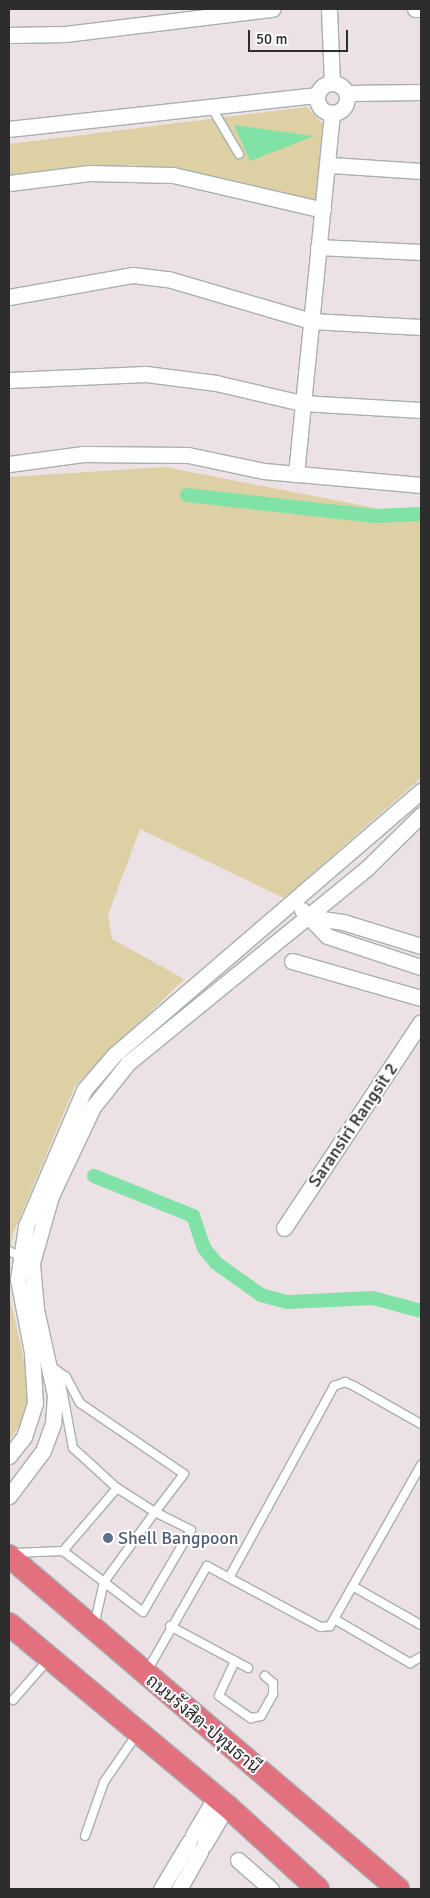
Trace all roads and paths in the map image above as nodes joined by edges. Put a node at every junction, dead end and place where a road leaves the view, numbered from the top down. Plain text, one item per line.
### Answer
1 (273, 9) edge
2 (329, 9) edge
3 (415, 9) edge
4 (421, 9) edge
5 (9, 35) edge
6 (332, 82) junction
7 (421, 92) edge
8 (347, 93) junction
9 (317, 95) junction
10 (210, 105) junction
11 (332, 114) junction
12 (9, 128) edge
13 (239, 154) dead end
14 (330, 165) junction
15 (421, 171) edge
16 (9, 183) edge
17 (323, 210) junction
18 (318, 247) junction
19 (421, 252) edge
20 (9, 297) edge
21 (311, 321) junction
22 (421, 327) edge
23 (9, 380) edge
24 (302, 403) junction
25 (421, 410) edge
26 (9, 464) edge
27 (296, 474) junction
28 (421, 485) edge
29 (421, 791) edge
30 (421, 815) edge
31 (381, 828) junction
32 (395, 841) junction
33 (295, 902) junction
34 (308, 917) junction
35 (421, 946) edge
36 (292, 961) dead end
37 (421, 967) edge
38 (210, 973) junction
39 (228, 985) junction
40 (421, 998) edge
41 (421, 1022) edge
42 (284, 1228) dead end
43 (15, 1254) edge
44 (41, 1365) junction
45 (421, 1424) edge
46 (9, 1456) edge
47 (421, 1465) edge
48 (117, 1488) junction
49 (9, 1496) edge
50 (156, 1512) junction
51 (64, 1551) junction
52 (9, 1555) edge
53 (230, 1576) junction
54 (104, 1582) junction
55 (354, 1587) junction
56 (336, 1620) junction
57 (9, 1624) edge
58 (170, 1626) junction
59 (421, 1626) edge
60 (93, 1631) junction
61 (421, 1657) edge
62 (50, 1658) junction
63 (235, 1661) junction
64 (248, 1668) dead end
65 (145, 1675) junction
66 (266, 1676) dead end
67 (13, 1700) dead end
68 (139, 1732) junction
69 (222, 1801) junction
70 (85, 1836) dead end
71 (238, 1860) dead end
72 (312, 1887) edge
73 (161, 1889) edge
74 (179, 1889) edge
75 (272, 1889) edge
76 (398, 1889) edge

1 - 5 street
2 - 6 street
3 - 4 street
6 - 8 street
6 - 9 street
7 - 8 street
8 - 11 street
9 - 10 street
9 - 11 street
10 - 12 street
10 - 13 lane
11 - 14 street
14 - 15 street
14 - 17 street
16 - 17 street
17 - 18 street
18 - 19 street
18 - 21 street
20 - 21 street
21 - 22 street
21 - 24 street
23 - 24 street
24 - 25 street
24 - 27 street
26 - 27 street
27 - 28 street
29 - 31 street
30 - 32 street
31 - 32 street
31 - 33 street
32 - 34 street
33 - 34 street
33 - 38 street
34 - 35 street
34 - 37 street
34 - 39 street
36 - 40 street
38 - 39 street
38 - 43 street
39 - 44 street
41 - 42 street, Saransiri Rangsit 2
43 - 44 street
44 - 46 street
44 - 48 lane
44 - 49 street
44 - 50 lane
45 - 53 lane
47 - 55 lane
48 - 50 lane
48 - 51 lane
50 - 54 lane
50 - 54 lane
51 - 52 lane
51 - 54 lane
52 - 60 main road, ถนนรังสิต-ปทุมธานี
53 - 56 lane
53 - 58 lane
54 - 60 lane
55 - 56 lane
55 - 59 lane
56 - 61 lane
57 - 62 main road
58 - 63 lane
58 - 65 lane
60 - 65 main road, ถนนรังสิต-ปทุมธานี
62 - 67 lane
62 - 68 main road
63 - 64 lane
63 - 66 lane
65 - 76 main road, ถนนรังสิต-ปทุมธานี
68 - 69 main road
68 - 70 lane
69 - 72 main road
69 - 73 street
69 - 74 street
71 - 75 street

